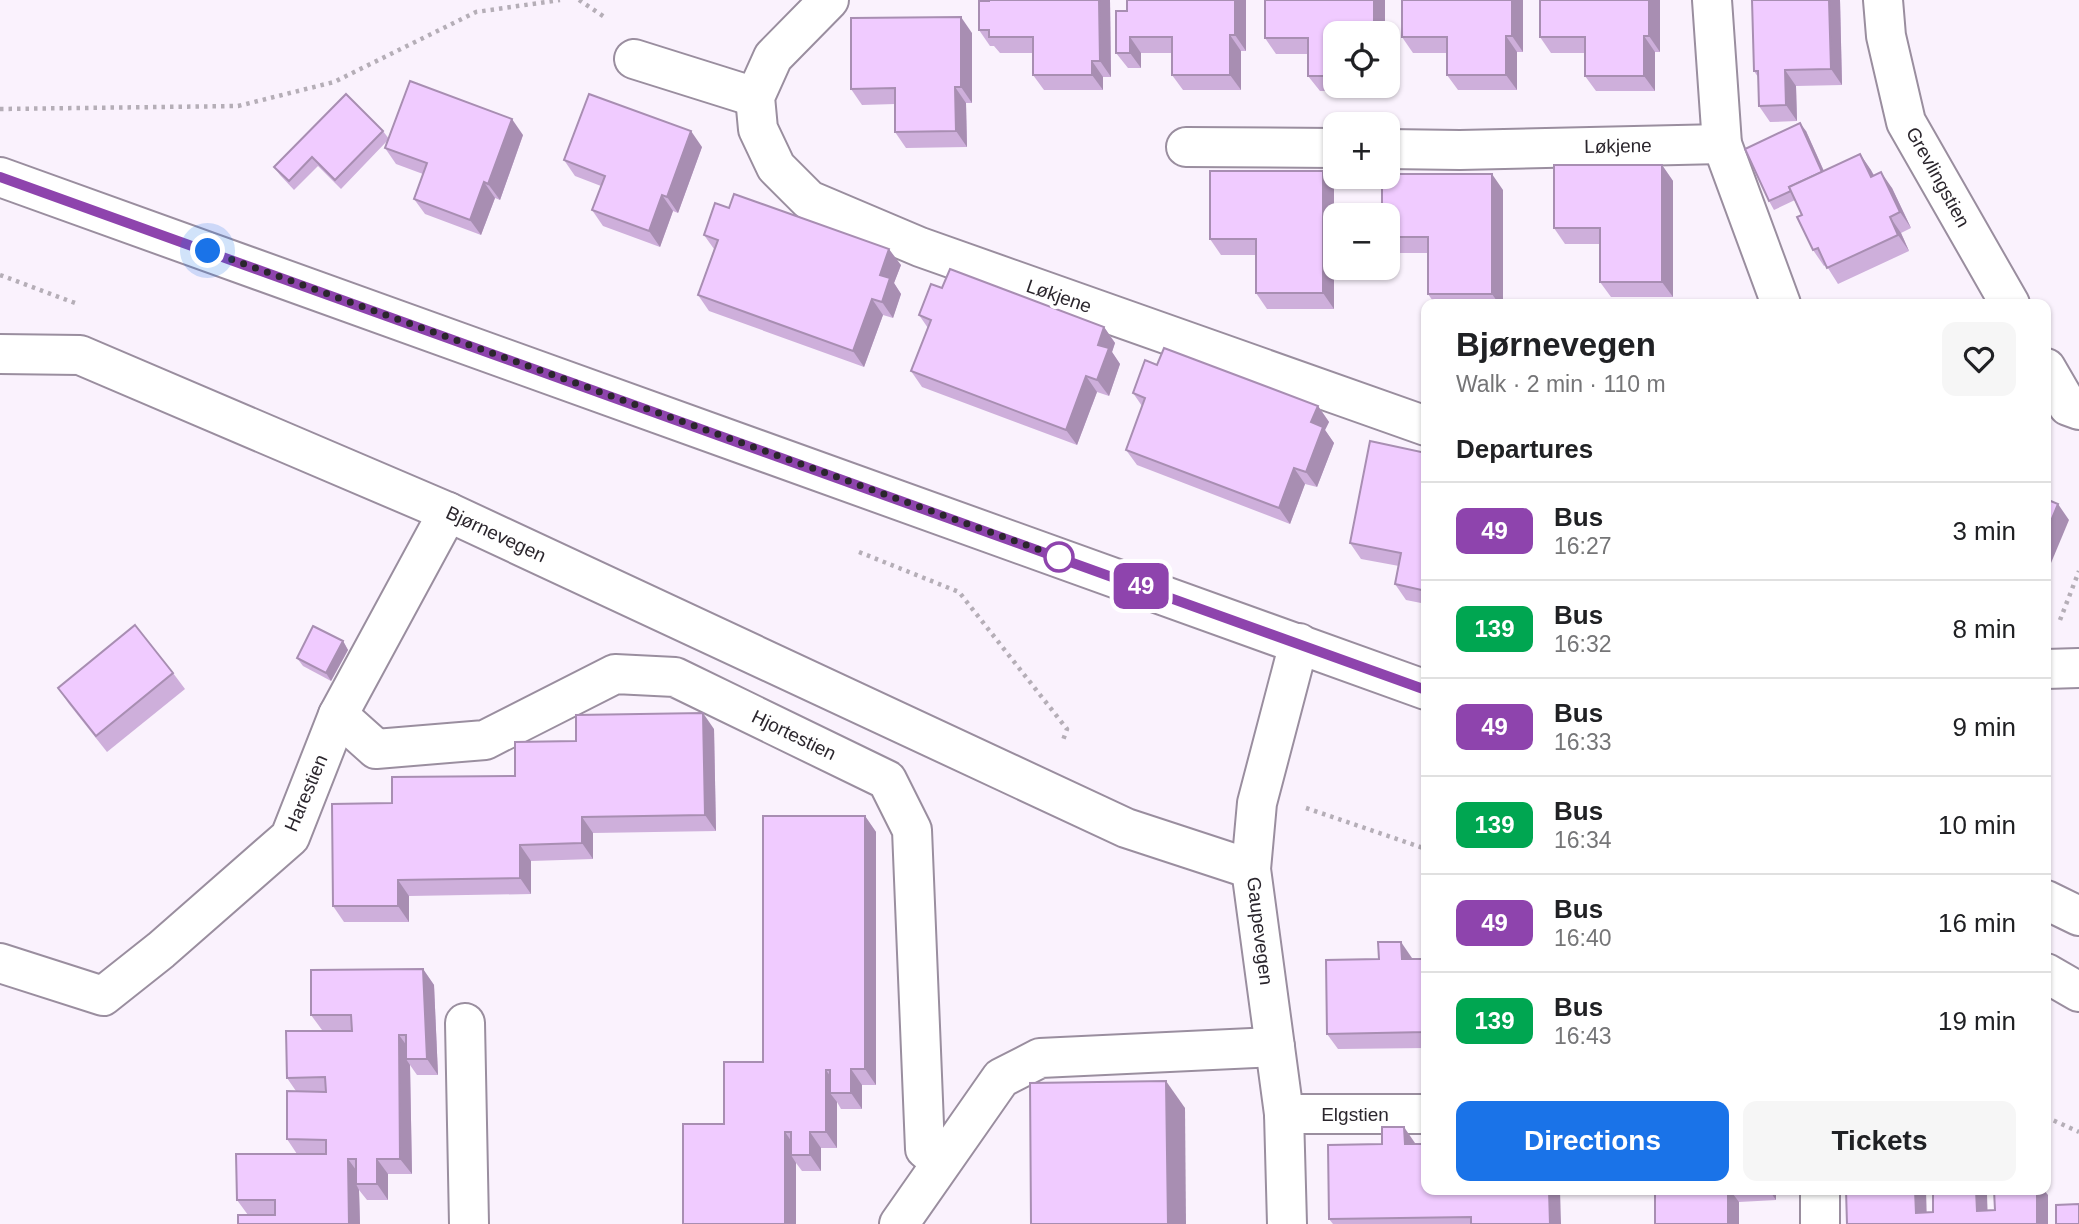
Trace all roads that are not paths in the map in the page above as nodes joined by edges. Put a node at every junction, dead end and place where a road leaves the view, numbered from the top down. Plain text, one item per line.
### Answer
1 (829, 0) edge
2 (1712, 0) edge
3 (1883, 0) edge
4 (634, 59) dead end
5 (755, 97) junction
6 (1723, 144) junction
7 (1186, 147) dead end
8 (1323, 148) edge
9 (1400, 149) edge
10 (0, 177) edge
11 (1779, 299) edge
12 (2007, 299) edge
13 (0, 354) edge
14 (2051, 377) edge
15 (2079, 410) edge
16 (1421, 424) edge
17 (449, 512) junction
18 (1299, 643) junction
19 (2079, 668) edge
20 (2051, 669) edge
21 (1421, 688) edge
22 (338, 715) junction
23 (1251, 869) junction
24 (2051, 902) edge
25 (2079, 916) edge
26 (0, 963) edge
27 (2051, 976) edge
28 (2079, 992) edge
29 (466, 1023) dead end
30 (1275, 1047) junction
31 (1284, 1114) junction
32 (1421, 1114) edge
33 (940, 1162) junction
34 (1820, 1195) edge
35 (469, 1224) edge
36 (899, 1224) edge
37 (1287, 1224) edge
38 (1820, 1224) edge

1 - 5 street
2 - 6 street
3 - 12 street, Grevlingstien
4 - 5 street
5 - 16 street, Løkjene
6 - 9 street, Løkjene
6 - 11 street
7 - 8 street
10 - 18 street
13 - 17 street, Bjørnevegen
14 - 15 street
17 - 22 street, Harestien
17 - 23 street, Bjørnevegen
18 - 21 street
18 - 23 street, Gaupevegen
19 - 20 street
22 - 26 street, Harestien
22 - 33 street, Hjortestien
23 - 30 street, Gaupevegen
24 - 25 street
27 - 28 street
29 - 35 street
30 - 31 street, Gaupevegen
30 - 33 street
31 - 32 street, Elgstien
31 - 37 street, Gaupevegen
33 - 36 street
34 - 38 street

